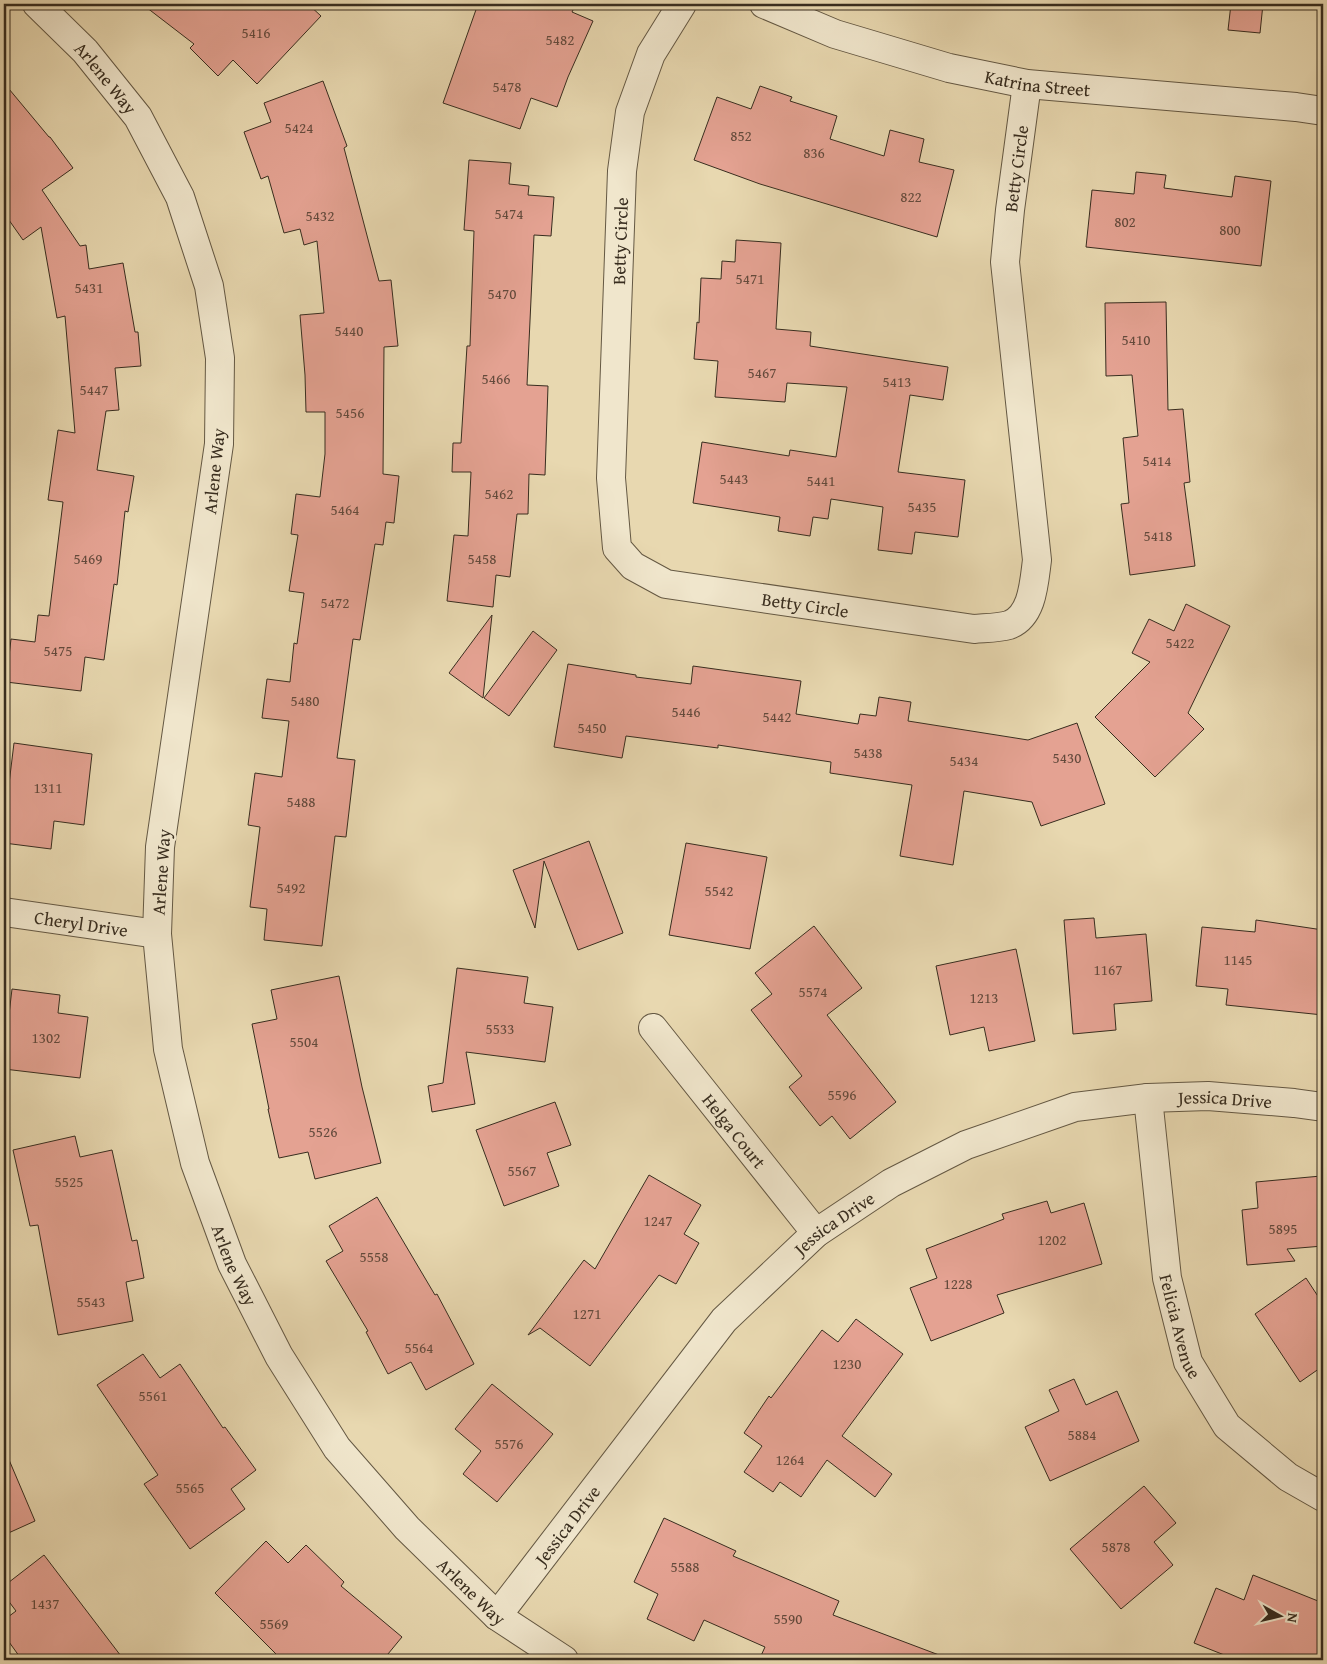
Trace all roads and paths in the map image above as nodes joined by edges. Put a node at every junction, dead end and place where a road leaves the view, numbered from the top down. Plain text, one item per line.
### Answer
1 (37, 4) edge
2 (682, 4) edge
3 (764, 4) edge
4 (1027, 84) junction
5 (1323, 111) edge
6 (4, 912) edge
7 (157, 934) junction
8 (653, 1028) dead end
9 (1148, 1098) junction
10 (1323, 1107) edge
11 (816, 1233) junction
12 (1323, 1497) edge
13 (497, 1616) junction
14 (564, 1660) edge

1 - 7 street, Arlene Way
2 - 4 street, Betty Circle
3 - 4 street, Katrina Street
4 - 5 street, Katrina Street
6 - 7 street, Cheryl Drive
7 - 13 street, Arlene Way
8 - 11 street, Helga Court
9 - 10 street, Jessica Drive
9 - 11 street, Jessica Drive
9 - 12 street, Felicia Avenue
11 - 13 street, Jessica Drive
13 - 14 street, Arlene Way

